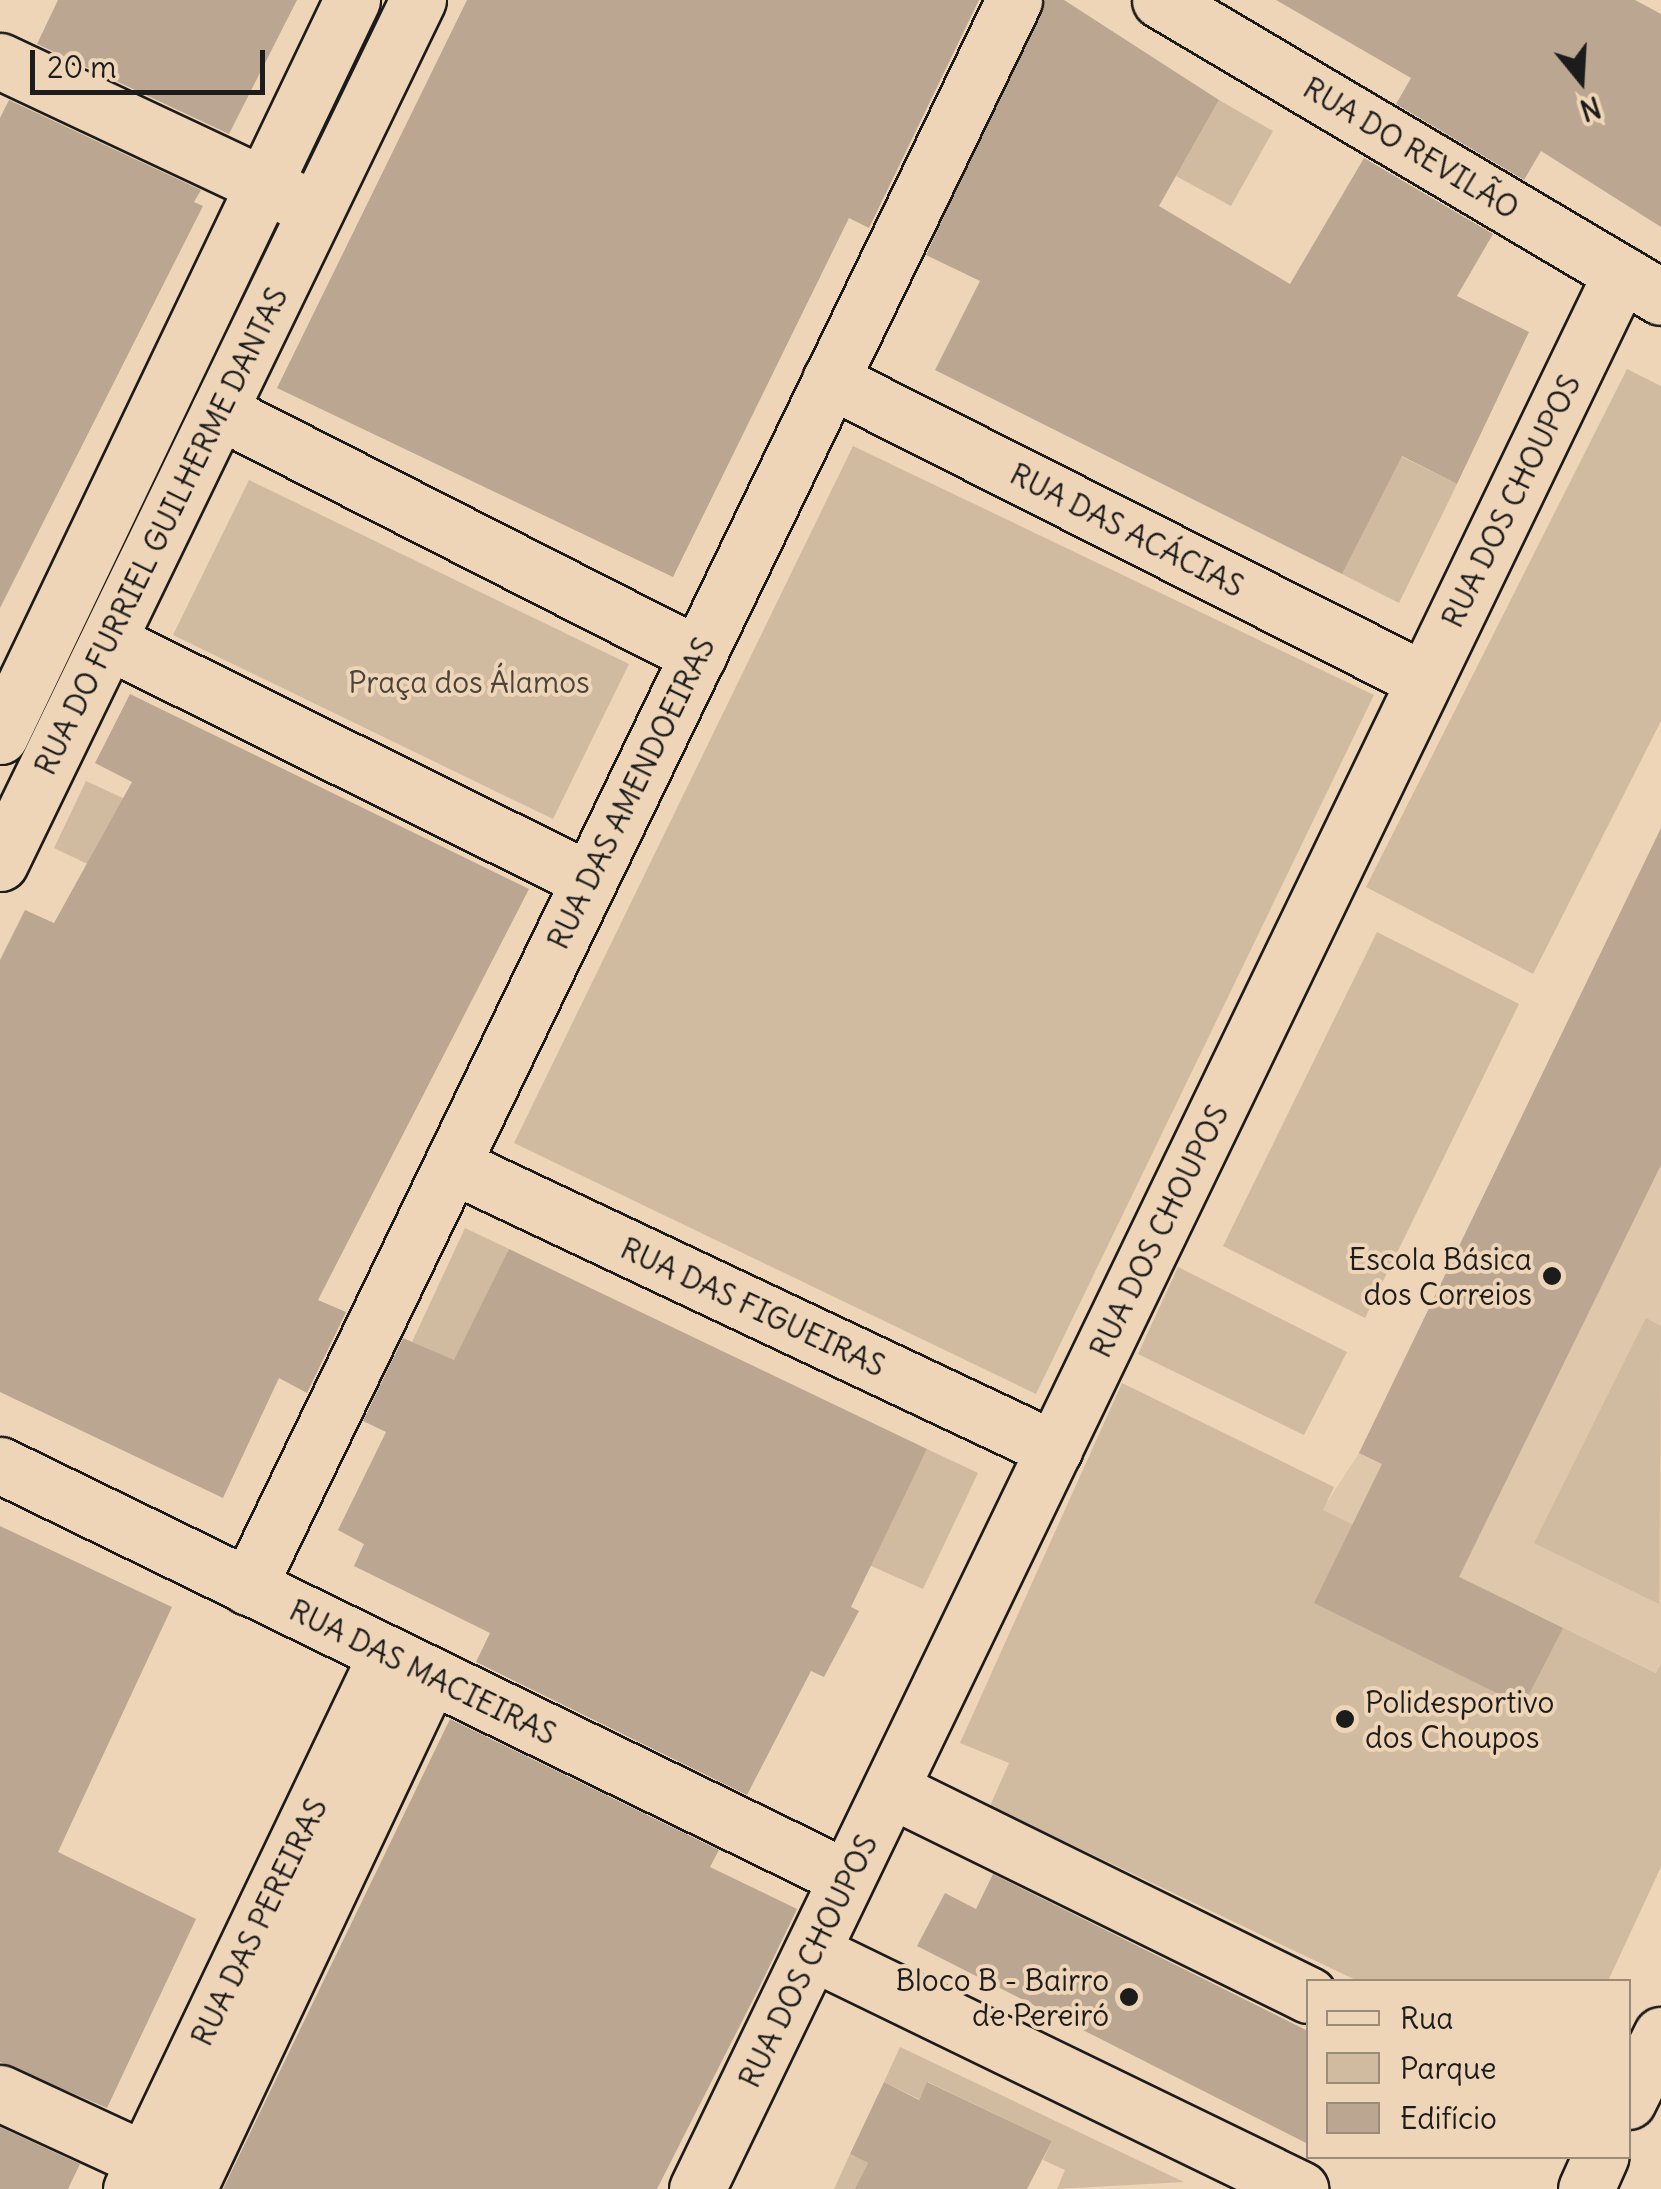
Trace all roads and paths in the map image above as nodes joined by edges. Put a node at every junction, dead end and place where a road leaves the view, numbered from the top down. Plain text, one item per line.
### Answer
1 (352, 0) edge
2 (418, 0) edge
3 (1014, 0) edge
4 (1160, 0) edge
5 (0, 61) edge
6 (265, 186) junction
7 (316, 210) junction
8 (1641, 285) edge
9 (830, 380) junction
10 (219, 411) junction
11 (108, 641) junction
12 (698, 655) junction
13 (1424, 680) junction
14 (0, 736) edge
15 (2, 855) edge
16 (590, 880) junction
17 (452, 1165) junction
18 (1054, 1449) junction
19 (0, 1465) edge
20 (248, 1587) junction
21 (408, 1666) junction
22 (894, 1790) junction
23 (847, 1878) junction
24 (812, 1952) junction
25 (1306, 1994) edge
26 (1661, 2035) edge
27 (0, 2093) edge
28 (1631, 2095) edge
29 (1601, 2159) edge
30 (1240, 2176) edge
31 (155, 2179) edge
32 (698, 2189) edge
33 (1300, 2189) edge
34 (1586, 2189) edge

1 - 6 street, RUA DO FURRIEL GUILHERME DANTAS
2 - 7 street, RUA DO FURRIEL GUILHERME DANTAS
3 - 9 street, RUA DAS AMENDOEIRAS
4 - 8 street, RUA DO REVILÃO
5 - 6 street
6 - 7 street
6 - 14 street, RUA DO FURRIEL GUILHERME DANTAS
7 - 10 street, RUA DO FURRIEL GUILHERME DANTAS
8 - 13 street, RUA DOS CHOUPOS
9 - 12 street, RUA DAS AMENDOEIRAS
9 - 13 street, RUA DAS ACÁCIAS
10 - 11 street, RUA DO FURRIEL GUILHERME DANTAS
10 - 12 street
11 - 15 street, RUA DO FURRIEL GUILHERME DANTAS
11 - 16 street
12 - 16 street, RUA DAS AMENDOEIRAS
13 - 18 street, RUA DOS CHOUPOS
16 - 17 street, RUA DAS AMENDOEIRAS
17 - 18 street, RUA DAS FIGUEIRAS
17 - 20 street, RUA DAS AMENDOEIRAS
18 - 22 street, RUA DOS CHOUPOS
19 - 20 street, RUA DAS MACIEIRAS
20 - 21 street, RUA DAS MACIEIRAS
21 - 23 street, RUA DAS MACIEIRAS
21 - 31 street, RUA DAS PEREIRAS
22 - 23 street, RUA DOS CHOUPOS
22 - 25 street
23 - 24 street, RUA DOS CHOUPOS
24 - 30 street
24 - 32 street, RUA DOS CHOUPOS
26 - 28 street
27 - 31 street
29 - 34 street
30 - 33 street

